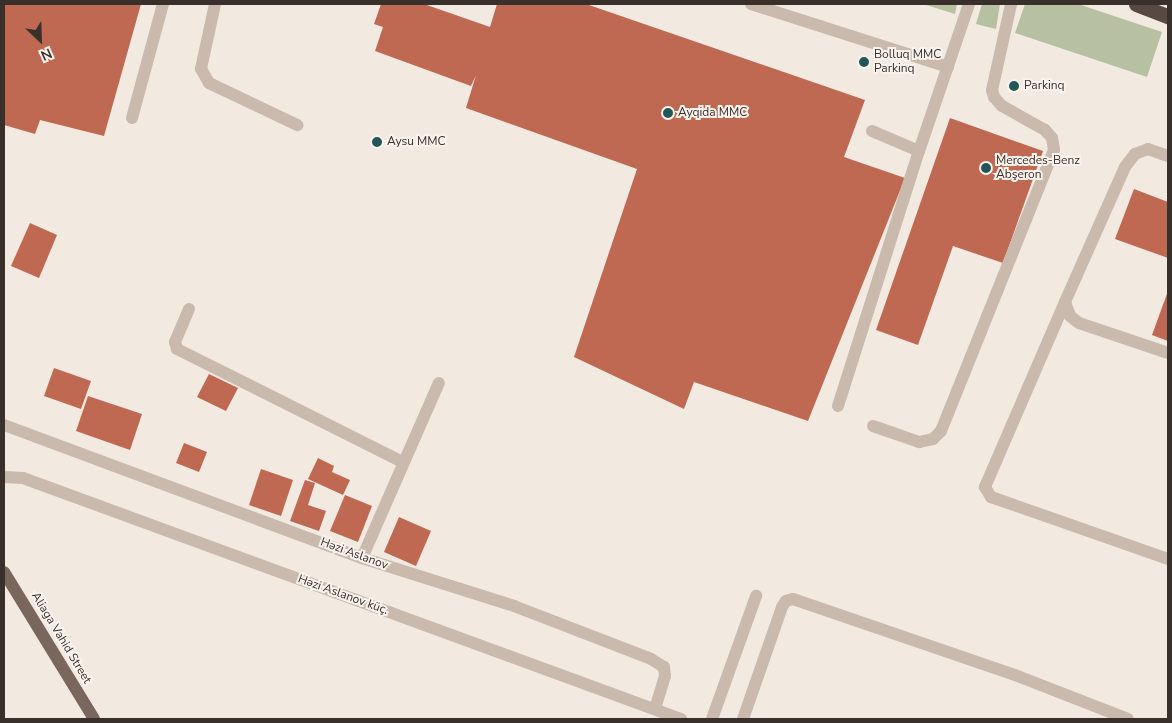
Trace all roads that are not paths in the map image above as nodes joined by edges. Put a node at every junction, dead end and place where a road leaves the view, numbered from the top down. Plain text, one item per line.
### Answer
1 (163, 4) edge
2 (216, 4) edge
3 (751, 4) edge
4 (970, 4) edge
5 (1011, 4) edge
6 (1136, 4) edge
7 (1156, 4) edge
8 (1168, 11) edge
9 (1168, 16) edge
10 (948, 67) junction
11 (132, 118) dead end
12 (297, 125) dead end
13 (872, 131) dead end
14 (919, 151) junction
15 (1168, 156) edge
16 (1065, 302) junction
17 (189, 309) dead end
18 (1168, 353) edge
19 (439, 383) dead end
20 (838, 406) dead end
21 (4, 426) edge
22 (873, 426) dead end
23 (403, 462) junction
24 (4, 477) edge
25 (362, 558) junction
26 (1168, 559) edge
27 (4, 572) edge
28 (756, 596) dead end
29 (655, 709) junction
30 (94, 719) edge
31 (681, 719) edge
32 (712, 719) edge
33 (743, 719) edge
34 (1128, 719) edge

1 - 11 street
2 - 12 street
3 - 10 street
4 - 10 street
5 - 22 street
6 - 9 highway
7 - 8 highway
10 - 14 street
13 - 14 street
14 - 20 street
15 - 16 street
16 - 18 street
16 - 26 street
17 - 23 street
19 - 23 street
21 - 25 street, Həzi Aslanov
23 - 25 street
24 - 29 street, Həzi Aslanov küç.
25 - 29 street, Həzi Aslanov
27 - 30 main road, Aliaga Vahid Street
28 - 32 street
29 - 31 street, Həzi Aslanov küç.
33 - 34 street

